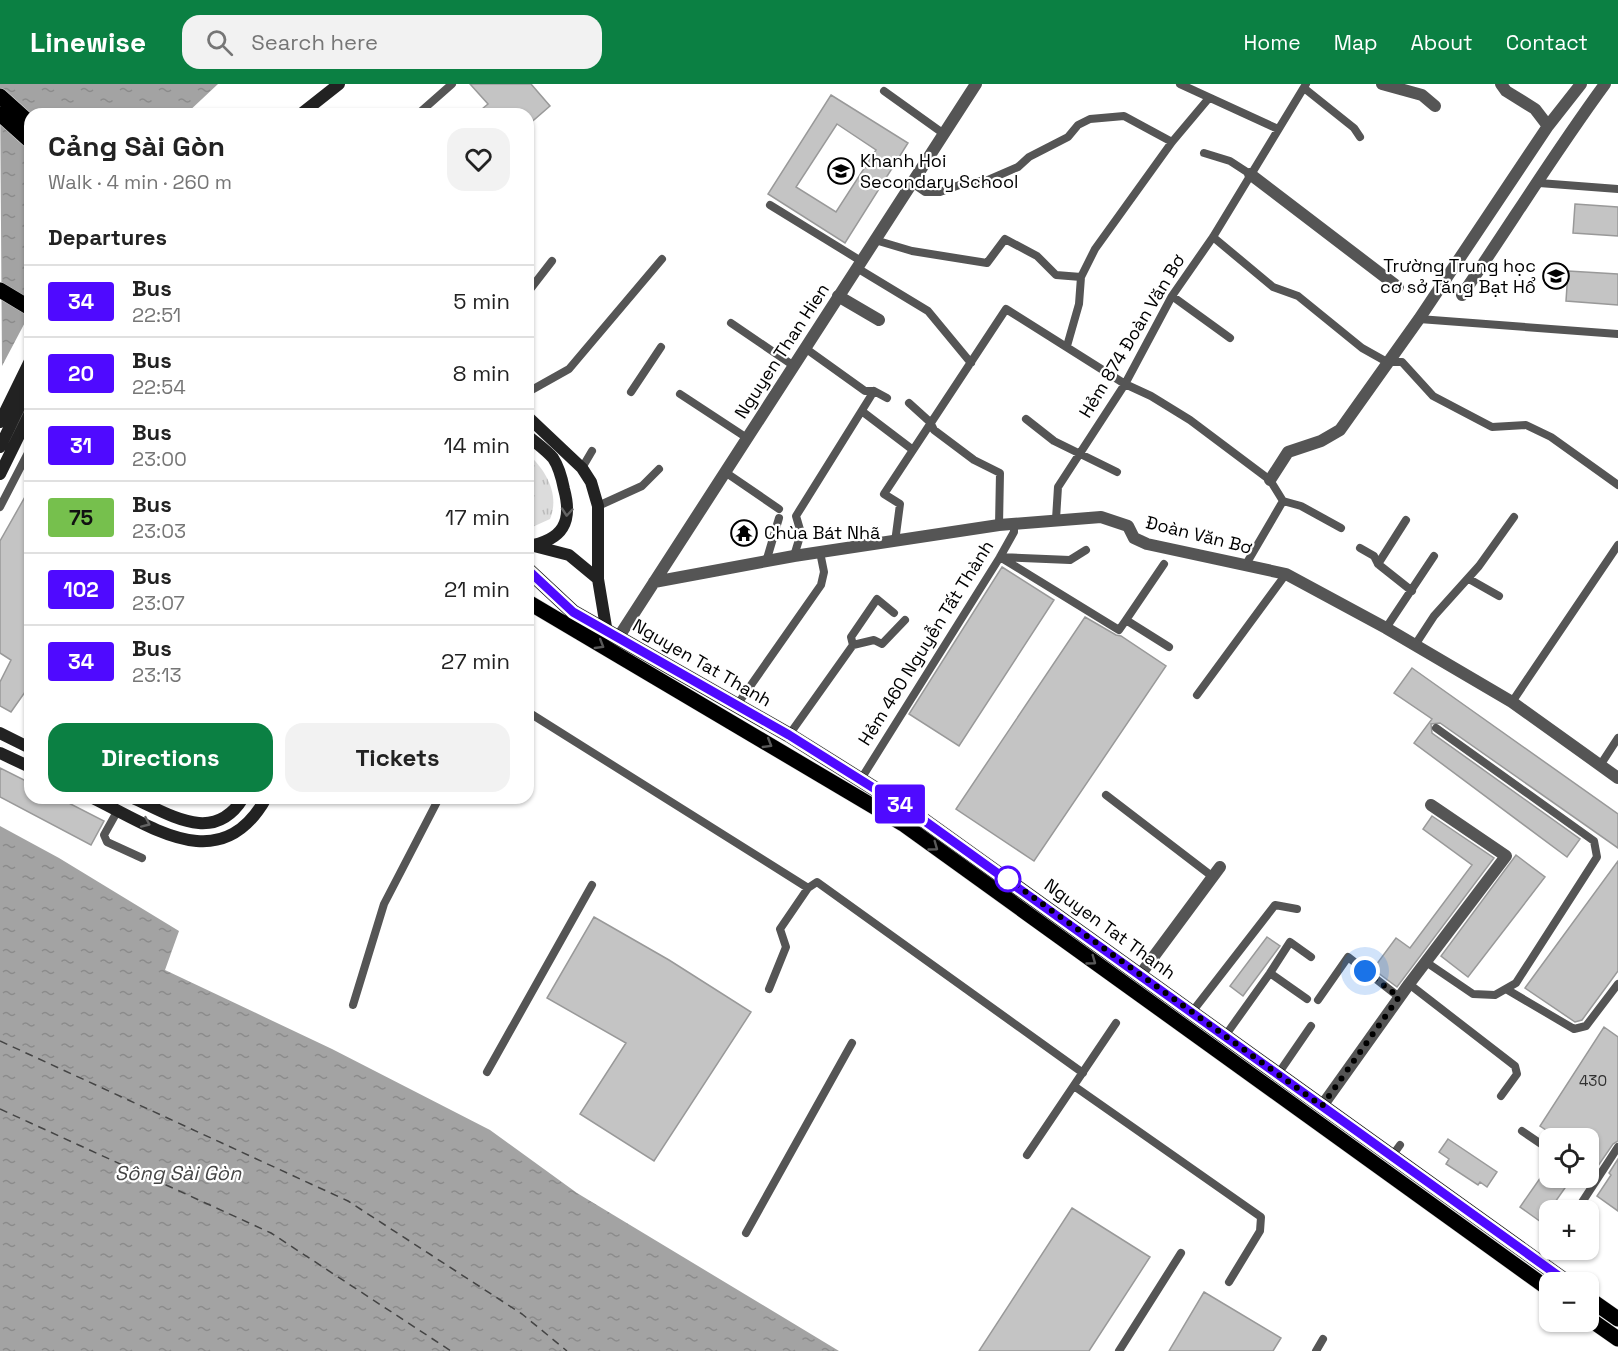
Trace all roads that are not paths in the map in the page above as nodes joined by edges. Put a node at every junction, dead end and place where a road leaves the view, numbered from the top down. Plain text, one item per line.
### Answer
1 (339, 84) edge
2 (452, 84) edge
3 (976, 84) edge
4 (1180, 84) edge
5 (1382, 84) edge
6 (1501, 84) edge
7 (1581, 84) edge
8 (1605, 84) edge
9 (1305, 86) edge
10 (884, 91) dead end
11 (0, 96) edge
12 (1209, 98) junction
13 (1435, 106) dead end
14 (309, 108) edge
15 (425, 108) edge
16 (0, 114) edge
17 (24, 118) edge
18 (1548, 126) junction
19 (1278, 129) junction
20 (944, 134) junction
21 (24, 136) edge
22 (1360, 137) dead end
23 (1172, 142) junction
24 (1204, 153) dead end
25 (1250, 174) junction
26 (912, 183) junction
27 (1539, 183) junction
28 (1618, 189) edge
29 (770, 205) dead end
30 (1213, 237) junction
31 (875, 240) junction
32 (663, 259) dead end
33 (552, 261) dead end
34 (859, 265) junction
35 (1081, 277) junction
36 (534, 284) edge
37 (1398, 287) dead end
38 (0, 290) edge
39 (1462, 295) dead end
40 (838, 296) junction
41 (1172, 296) junction
42 (24, 304) edge
43 (1419, 319) junction
44 (879, 320) dead end
45 (731, 323) dead end
46 (1618, 334) edge
47 (1230, 338) dead end
48 (661, 346) dead end
49 (1066, 346) junction
50 (805, 348) junction
51 (1387, 362) junction
52 (971, 363) junction
53 (794, 366) junction
54 (24, 373) edge
55 (1125, 384) junction
56 (534, 389) edge
57 (874, 391) junction
58 (631, 392) dead end
59 (680, 394) dead end
60 (887, 398) dead end
61 (24, 401) edge
62 (909, 403) dead end
63 (863, 412) junction
64 (1026, 419) dead end
65 (0, 422) edge
66 (534, 423) edge
67 (931, 424) junction
68 (24, 425) edge
69 (747, 438) junction
70 (534, 441) edge
71 (0, 447) edge
72 (913, 450) junction
73 (591, 451) dead end
74 (1079, 454) junction
75 (24, 461) edge
76 (582, 468) junction
77 (659, 469) dead end
78 (725, 472) junction
79 (1117, 472) dead end
80 (0, 474) edge
81 (1270, 480) junction
82 (1618, 485) edge
83 (1283, 501) junction
84 (598, 506) junction
85 (0, 507) edge
86 (1514, 517) dead end
87 (1056, 519) junction
88 (1406, 520) dead end
89 (1014, 523) junction
90 (999, 525) junction
91 (1341, 528) dead end
92 (895, 542) junction
93 (534, 544) edge
94 (1618, 545) edge
95 (534, 547) edge
96 (1360, 548) dead end
97 (1086, 550) dead end
98 (820, 552) junction
99 (794, 556) junction
100 (1434, 556) dead end
101 (1000, 557) junction
102 (766, 562) junction
103 (1164, 564) dead end
104 (1378, 564) junction
105 (1245, 566) junction
106 (1286, 574) junction
107 (534, 576) edge
108 (598, 579) junction
109 (1468, 579) junction
110 (654, 582) junction
111 (1412, 591) junction
112 (1499, 596) dead end
113 (534, 599) edge
114 (534, 606) edge
115 (894, 613) dead end
116 (550, 615) junction
117 (904, 620) dead end
118 (1126, 620) junction
119 (1386, 628) junction
120 (613, 635) junction
121 (853, 645) junction
122 (1415, 645) junction
123 (1169, 647) dead end
124 (1197, 695) dead end
125 (1512, 702) junction
126 (737, 705) junction
127 (534, 716) edge
128 (1436, 728) dead end
129 (0, 733) edge
130 (789, 735) junction
131 (1618, 738) edge
132 (24, 745) edge
133 (0, 753) edge
134 (1601, 764) junction
135 (24, 765) edge
136 (1618, 778) edge
137 (861, 779) junction
138 (1106, 795) dead end
139 (106, 804) edge
140 (147, 804) edge
141 (238, 804) edge
142 (262, 804) edge
143 (436, 804) edge
144 (1431, 805) dead end
145 (118, 810) junction
146 (142, 858) dead end
147 (1217, 872) joint
148 (592, 885) dead end
149 (808, 888) junction
150 (1297, 909) dead end
151 (1311, 957) dead end
152 (1426, 962) junction
153 (1270, 973) junction
154 (1140, 975) junction
155 (1409, 984) junction
156 (1618, 984) edge
157 (769, 989) dead end
158 (1506, 989) junction
159 (1399, 997) junction
160 (1308, 999) dead end
161 (1318, 1000) dead end
162 (353, 1005) dead end
163 (1192, 1012) junction
164 (1116, 1023) dead end
165 (1311, 1026) dead end
166 (1225, 1036) junction
167 (852, 1043) dead end
168 (487, 1072) dead end
169 (1083, 1073) junction
170 (1278, 1074) junction
171 (1074, 1086) junction
172 (1501, 1096) dead end
173 (1322, 1106) junction
174 (1522, 1131) dead end
175 (1539, 1143) edge
176 (1618, 1147) edge
177 (1027, 1155) dead end
178 (1599, 1171) edge
179 (746, 1233) dead end
180 (1181, 1253) dead end
181 (1545, 1260) edge
182 (1542, 1265) junction
183 (1552, 1272) edge
184 (1229, 1282) dead end
185 (1539, 1282) edge
186 (1599, 1306) edge
187 (1618, 1319) edge
188 (1599, 1326) edge
189 (1323, 1339) dead end
190 (1618, 1339) edge
191 (1119, 1351) edge
192 (1316, 1351) edge

1 - 14 main road
2 - 15 lane
3 - 20 street, Nguyen Than Hien
4 - 12 lane
5 - 13 street
6 - 18 street
7 - 18 street
8 - 27 street
9 - 19 lane, Hẻm 874 Đoàn Văn Bơ
9 - 22 lane
10 - 20 lane
11 - 17 main road
12 - 19 lane
12 - 23 lane
16 - 21 main road
18 - 43 street
19 - 25 lane, Hẻm 874 Đoàn Văn Bơ
20 - 26 street, Nguyen Than Hien
23 - 26 lane
23 - 35 lane
24 - 25 lane
25 - 30 lane, Hẻm 874 Đoàn Văn Bơ
25 - 37 street
26 - 31 street, Nguyen Than Hien
27 - 28 lane
27 - 39 street
29 - 34 lane
30 - 41 lane, Hẻm 874 Đoàn Văn Bơ
30 - 51 lane
31 - 34 street, Nguyen Than Hien
31 - 35 lane
32 - 56 lane
33 - 36 lane
34 - 40 street, Nguyen Than Hien
34 - 52 lane
35 - 49 lane
38 - 42 main road
40 - 44 street
40 - 50 street, Nguyen Than Hien
41 - 47 lane
41 - 55 lane, Hẻm 874 Đoàn Văn Bơ
43 - 46 lane
43 - 51 street
45 - 53 lane
48 - 58 lane
49 - 52 lane
49 - 55 lane
50 - 53 street, Nguyen Than Hien
50 - 57 lane
51 - 81 street
51 - 82 lane
52 - 67 lane
53 - 69 street, Nguyen Than Hien
54 - 65 main road
55 - 74 lane, Hẻm 874 Đoàn Văn Bơ
55 - 81 lane
57 - 60 lane
57 - 63 lane
59 - 69 lane
61 - 71 main road
62 - 67 lane
63 - 72 lane
63 - 99 lane
64 - 74 lane
66 - 76 main road
67 - 72 lane
67 - 90 lane
68 - 80 main road
69 - 78 street, Nguyen Than Hien
70 -> 93 main road
72 - 92 lane
73 - 76 lane
74 - 79 lane
74 - 87 lane, Hẻm 874 Đoàn Văn Bơ
75 - 85 lane
76 - 84 main road
77 - 84 lane
78 - 102 lane
78 - 110 street, Nguyen Than Hien
81 - 83 lane
83 - 91 lane
83 - 105 lane
84 - 108 main road
86 - 109 lane
87 - 89 street, Đoàn Văn Bơ
87 - 105 street, Đoàn Văn Bơ
88 - 104 lane
89 - 90 street, Đoàn Văn Bơ
89 - 101 lane, Hẻm 460 Nguyễn Tất Thành
90 - 92 street, Đoàn Văn Bơ
92 - 98 street, Đoàn Văn Bơ
94 - 125 lane
95 - 108 main road
96 - 104 lane
97 - 101 lane
98 - 99 street, Đoàn Văn Bơ
98 - 126 lane
99 - 102 street, Đoàn Văn Bơ
100 - 111 lane
101 - 118 lane
101 - 137 lane, Hẻm 460 Nguyễn Tất Thành
102 - 110 street, Đoàn Văn Bơ
103 - 118 lane
104 - 111 lane
105 - 106 street, Đoàn Văn Bơ
106 - 119 street, Đoàn Văn Bơ
106 - 124 lane
107 - 120 main road, Nguyen Tat Thanh
108 - 120 main road
109 - 112 lane
109 - 122 lane
110 - 120 street, Nguyen Than Hien
111 - 119 lane
113 - 116 main road
114 - 116 main road
115 - 121 lane
116 -> 185 main road
117 - 121 lane
118 - 123 lane
119 - 122 street, Đoàn Văn Bơ
120 - 126 main road, Nguyen Tat Thanh
121 - 130 lane
122 - 125 street, Đoàn Văn Bơ
125 - 134 street, Đoàn Văn Bơ
126 - 130 main road, Nguyen Tat Thanh
127 - 149 lane
128 - 158 lane
129 - 132 main road
130 - 137 main road, Nguyen Tat Thanh
131 - 134 lane
133 - 135 main road
134 - 136 street, Đoàn Văn Bơ
137 - 154 main road, Nguyen Tat Thanh
138 - 147 lane
139 - 145 main road
140 - 141 main road
145 -> 142 main road
143 - 162 lane
144 - 152 street
145 - 146 lane
147 - 154 street
148 - 168 lane
149 - 157 lane
149 - 169 lane
150 - 163 lane
151 - 153 lane
152 - 155 street
152 - 158 lane
153 - 160 lane
153 - 166 lane
154 - 163 main road, Nguyen Tat Thanh
155 - 159 street
155 - 172 lane
156 - 158 lane
159 - 161 lane
159 - 173 street
163 - 166 main road, Nguyen Tat Thanh
164 - 169 lane
165 - 170 lane
166 - 170 main road, Nguyen Tat Thanh
167 - 179 lane
169 - 171 lane
170 - 173 main road, Nguyen Tat Thanh
171 - 177 lane
171 - 184 lane
173 - 182 main road, Nguyen Tat Thanh
174 - 175 lane
176 - 178 lane
180 - 191 lane
181 - 182 lane
182 - 183 main road, Nguyen Tat Thanh
186 - 187 main road
188 - 190 main road
189 - 192 lane

